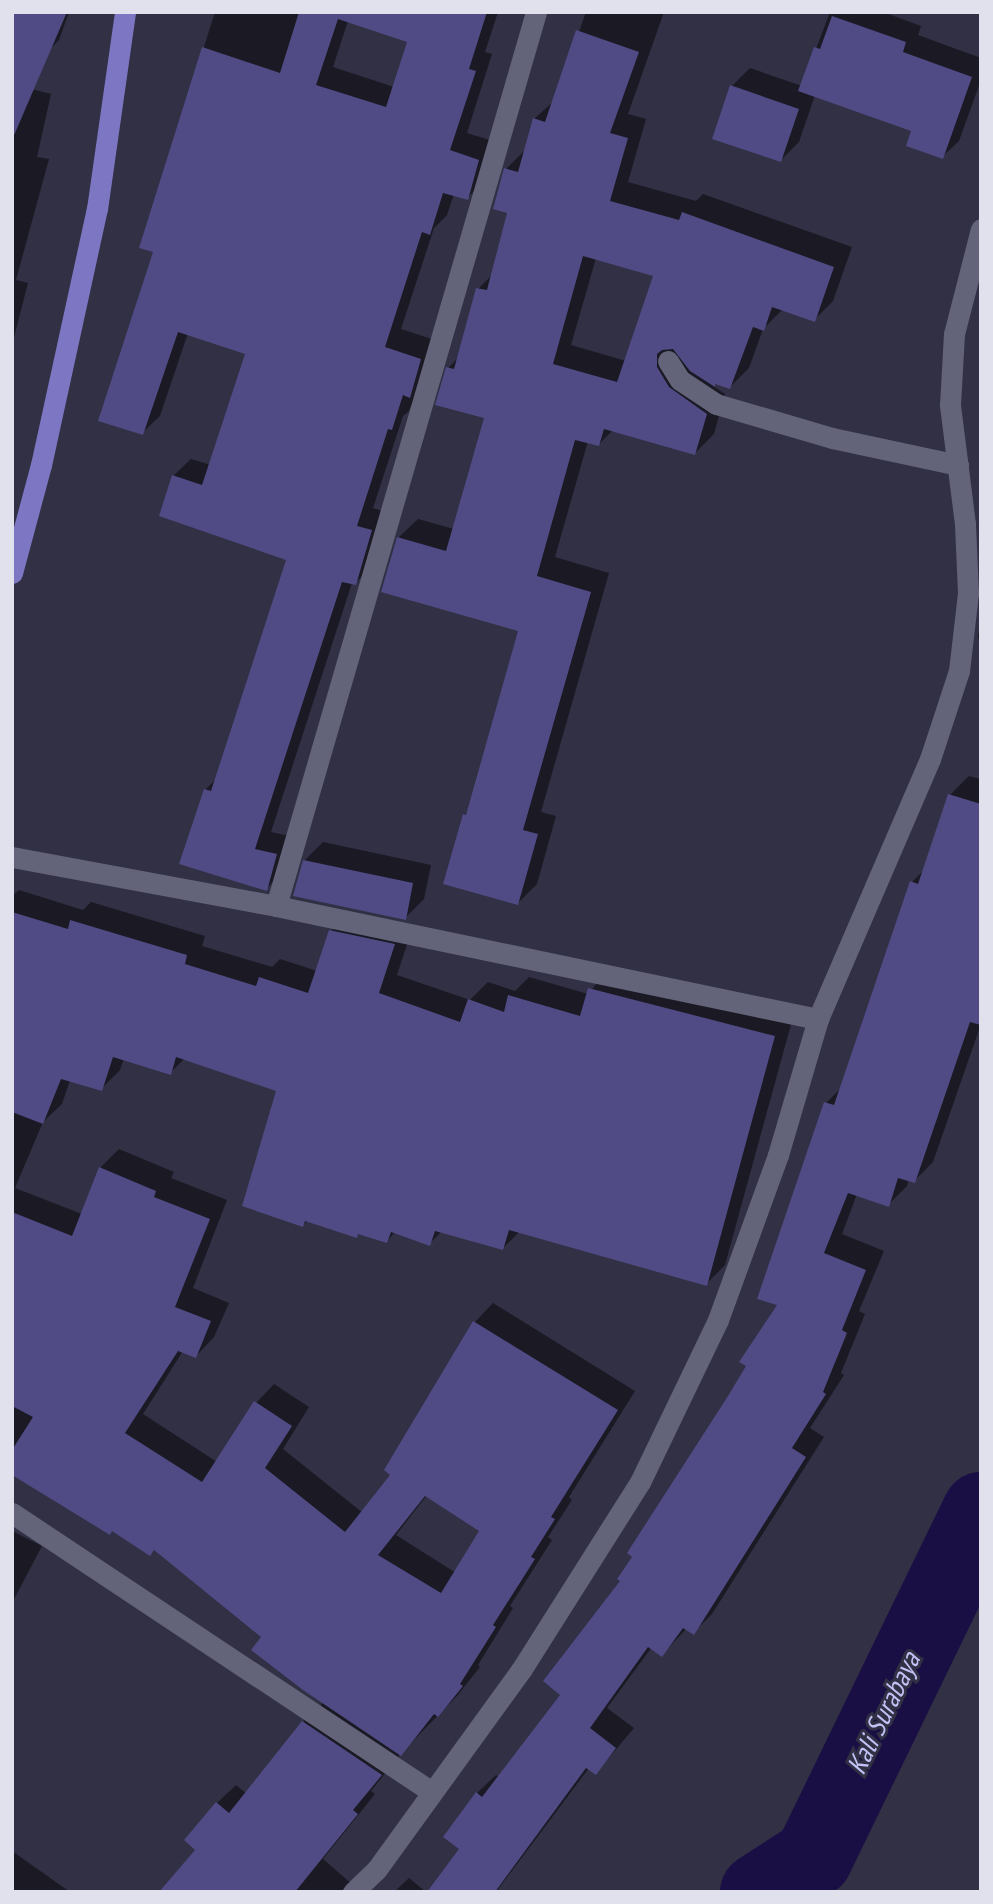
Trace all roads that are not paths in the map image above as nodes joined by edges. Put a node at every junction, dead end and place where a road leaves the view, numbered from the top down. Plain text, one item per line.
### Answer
1 (125, 12) edge
2 (536, 12) edge
3 (981, 229) edge
4 (668, 361) dead end
5 (958, 466) junction
6 (12, 573) edge
7 (12, 857) edge
8 (276, 906) junction
9 (818, 1019) junction
10 (12, 1513) edge
11 (432, 1792) junction
12 (353, 1892) edge

1 - 6 main road
2 - 8 street
3 - 5 street
4 - 5 street
5 - 9 street
7 - 8 street
8 - 9 street
9 - 11 street
10 - 11 street
11 - 12 street

